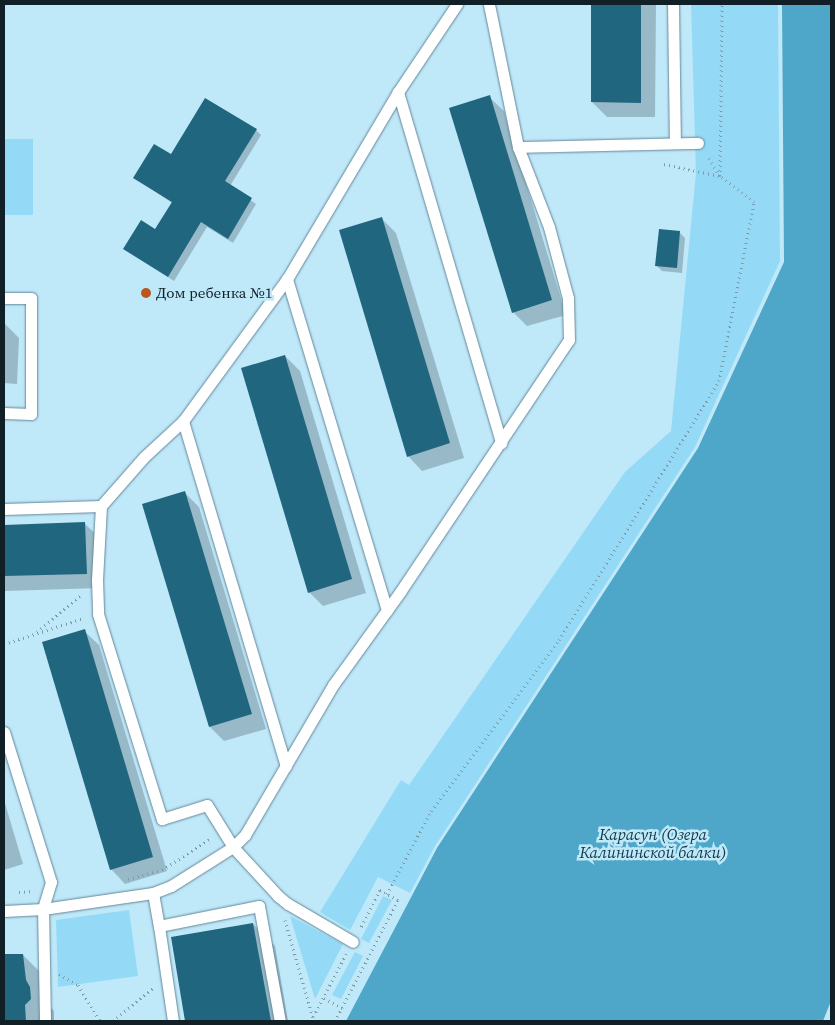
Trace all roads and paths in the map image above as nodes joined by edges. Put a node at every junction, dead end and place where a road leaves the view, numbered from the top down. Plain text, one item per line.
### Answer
1 (457, 4) edge
2 (489, 4) edge
3 (672, 4) edge
4 (722, 4) edge
5 (398, 92) junction
6 (675, 142) junction
7 (698, 143) joint
8 (518, 147) junction
9 (664, 164) dead end
10 (720, 176) junction
11 (287, 279) junction
12 (4, 298) edge
13 (4, 413) edge
14 (183, 421) junction
15 (500, 443) junction
16 (101, 506) junction
17 (4, 509) edge
18 (97, 580) junction
19 (387, 610) junction
20 (98, 614) junction
21 (35, 634) junction
22 (4, 644) edge
23 (4, 732) edge
24 (286, 766) junction
25 (223, 831) junction
26 (233, 847) junction
27 (124, 880) dead end
28 (50, 890) junction
29 (13, 893) dead end
30 (153, 893) junction
31 (387, 894) dead end
32 (278, 896) junction
33 (43, 909) junction
34 (4, 911) edge
35 (159, 926) junction
36 (353, 942) dead end
37 (44, 964) junction
38 (166, 976) junction
39 (324, 998) dead end
40 (342, 1008) dead end
41 (313, 1020) edge
42 (45, 1021) edge
43 (100, 1021) edge
44 (113, 1021) edge
45 (173, 1021) edge
46 (280, 1021) edge

1 - 5 lane
2 - 8 lane
3 - 6 lane
4 - 10 path
5 - 11 lane
5 - 15 lane
6 - 7 lane
6 - 8 lane
7 - 10 path
8 - 15 lane
9 - 10 path
10 - 31 path
11 - 14 lane
11 - 19 lane
12 - 13 lane
14 - 16 lane
14 - 24 lane
15 - 19 lane
16 - 17 lane
16 - 18 lane
18 - 20 lane
18 - 21 path
19 - 24 lane
20 - 21 path
20 - 25 lane
21 - 22 path
23 - 28 lane
24 - 26 lane
25 - 26 lane
25 - 27 path
26 - 30 lane
26 - 32 lane
28 - 29 path
28 - 33 lane
30 - 33 lane
30 - 35 lane
32 - 36 lane
32 - 41 path
33 - 34 lane
33 - 37 lane
35 - 38 lane
35 - 46 lane
37 - 42 lane
37 - 43 path
38 - 44 path
38 - 45 lane
39 - 40 path

